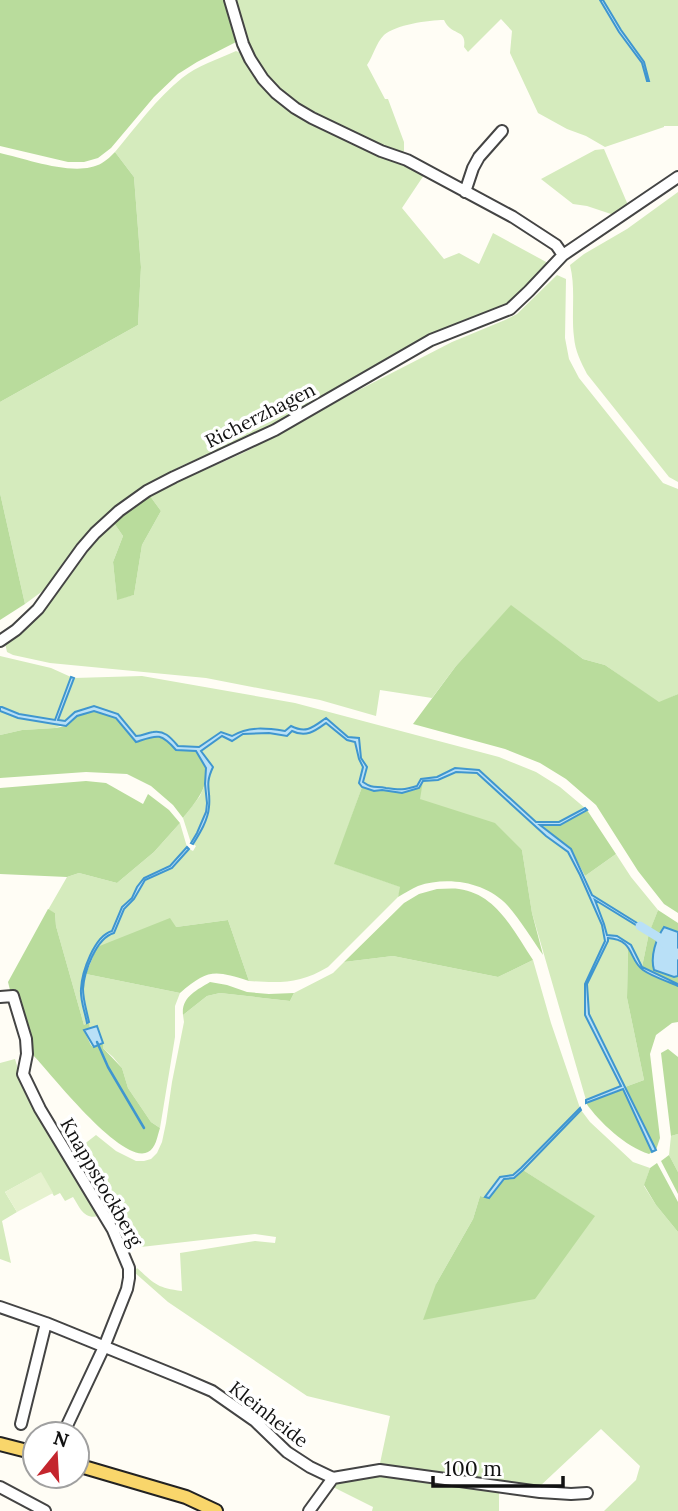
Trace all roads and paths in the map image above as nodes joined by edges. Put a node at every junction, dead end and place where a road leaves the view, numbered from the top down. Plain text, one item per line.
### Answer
1 (230, 0) edge
2 (502, 131) dead end
3 (678, 177) edge
4 (465, 192) junction
5 (564, 255) junction
6 (0, 641) edge
7 (0, 997) edge
8 (0, 1307) edge
9 (46, 1324) junction
10 (104, 1348) junction
11 (22, 1420) edge
12 (70, 1420) edge
13 (0, 1444) edge
14 (21, 1449) edge
15 (91, 1469) edge
16 (332, 1478) junction
17 (0, 1487) edge
18 (587, 1493) dead end
19 (45, 1511) edge
20 (216, 1511) edge
21 (309, 1511) edge

1 - 4 street
2 - 4 street
3 - 5 street, Richerzhagen
4 - 5 street
5 - 6 street, Richerzhagen
7 - 10 street, Knappstockberg
8 - 9 street, Kleinheide
9 - 10 street, Kleinheide
9 - 11 street
10 - 12 street, Knappstockberg
10 - 16 street, Kleinheide
13 - 14 main road
15 - 20 main road
16 - 18 street
16 - 21 street
17 - 19 street

